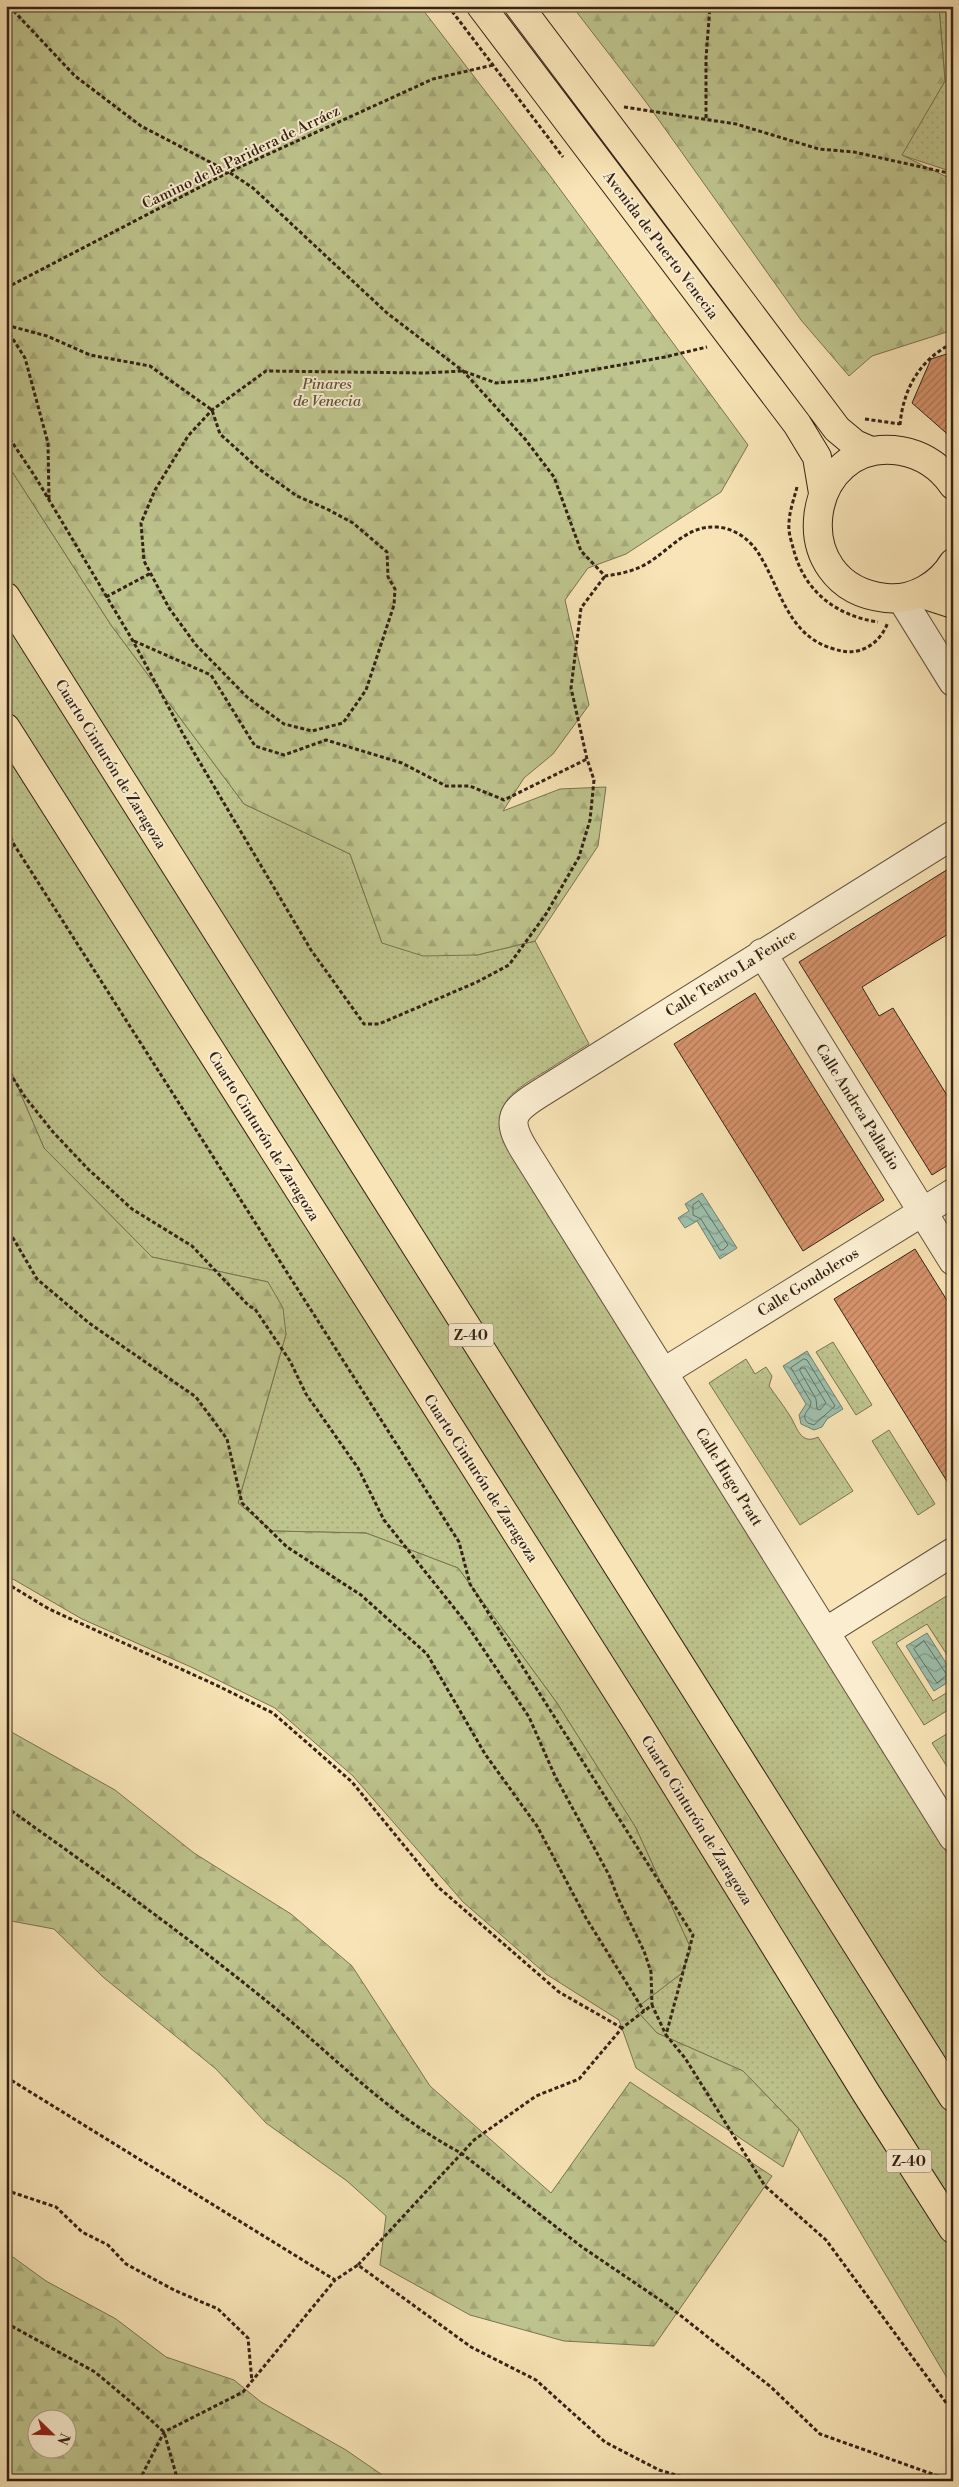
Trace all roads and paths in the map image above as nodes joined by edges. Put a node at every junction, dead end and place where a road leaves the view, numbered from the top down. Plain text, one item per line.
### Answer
1 (8, 6) edge
2 (481, 6) edge
3 (518, 6) edge
4 (710, 6) edge
5 (493, 66) dead end
6 (624, 107) dead end
7 (706, 118) junction
8 (229, 172) junction
9 (953, 174) edge
10 (6, 288) edge
11 (6, 327) edge
12 (953, 343) edge
13 (708, 346) dead end
14 (463, 371) junction
15 (212, 410) junction
16 (860, 416) dead end
17 (6, 434) edge
18 (888, 441) junction
19 (953, 485) edge
20 (823, 493) junction
21 (49, 501) junction
22 (953, 563) edge
23 (151, 573) junction
24 (605, 576) junction
25 (903, 596) junction
26 (6, 597) edge
27 (106, 597) junction
28 (953, 604) edge
29 (133, 641) junction
30 (953, 682) edge
31 (6, 728) edge
32 (587, 759) junction
33 (6, 825) edge
34 (953, 834) edge
35 (13, 843) junction
36 (6, 862) edge
37 (762, 953) junction
38 (6, 1067) edge
39 (515, 1116) joint
40 (953, 1193) edge
41 (922, 1211) junction
42 (6, 1226) edge
43 (953, 1261) edge
44 (664, 1372) junction
45 (953, 1552) edge
46 (6, 1583) edge
47 (824, 1632) junction
48 (6, 1807) edge
49 (953, 1837) edge
50 (652, 2005) junction
51 (644, 2011) junction
52 (622, 2028) junction
53 (666, 2035) junction
54 (6, 2077) edge
55 (953, 2097) edge
56 (462, 2153) junction
57 (6, 2189) edge
58 (953, 2229) edge
59 (358, 2264) junction
60 (335, 2280) junction
61 (6, 2323) edge
62 (252, 2382) junction
63 (953, 2412) edge
64 (164, 2432) junction
65 (139, 2481) edge
66 (178, 2481) edge
67 (697, 2481) edge
68 (952, 2481) edge

1 - 8 path
2 - 20 main road, Avenida de Puerto Venecia
3 - 18 main road, Avenida de Puerto Venecia
4 - 7 path
5 - 8 path, Camino de la Paridera de Arráez
6 - 7 path
7 - 9 path
8 - 10 path, Camino de la Paridera de Arráez
8 - 14 path
11 - 15 path
11 - 21 path
12 - 18 path
13 - 14 path
14 - 15 path
14 - 24 path
15 - 23 path
15 - 23 path
16 - 18 path
17 - 21 path
18 - 19 main road, Avenida de Puerto Venecia
18 - 20 main road
20 - 25 main road
21 - 27 path
22 - 25 main road
23 - 27 path
24 - 25 path
24 - 32 path
25 - 28 main road
25 - 30 street
26 - 55 main road, Cuarto Cinturón de Zaragoza / Z-40
27 - 29 path
29 - 32 path
29 - 32 path
31 - 58 main road, Cuarto Cinturón de Zaragoza / Z-40
33 - 35 path
34 - 37 street, Calle Teatro La Fenice
35 - 36 path
35 - 53 path
37 - 39 street, Calle Teatro La Fenice
37 - 41 street, Calle Andrea Palladio
38 - 50 path
39 - 44 street, Calle Hugo Pratt
40 - 41 street, Calle Gondoleros
41 - 43 street, Calle Andrea Palladio
41 - 44 street, Calle Gondoleros
42 - 51 path
44 - 47 street, Calle Hugo Pratt
45 - 47 street
46 - 52 path
47 - 49 street, Calle Hugo Pratt
48 - 56 path
50 - 51 path
50 - 53 path
51 - 52 path
52 - 56 path
53 - 63 path
54 - 60 path
56 - 59 path
56 - 68 path
57 - 62 path
59 - 60 path
59 - 67 path
60 - 62 path
61 - 64 path
62 - 64 path
64 - 65 path
64 - 66 path

